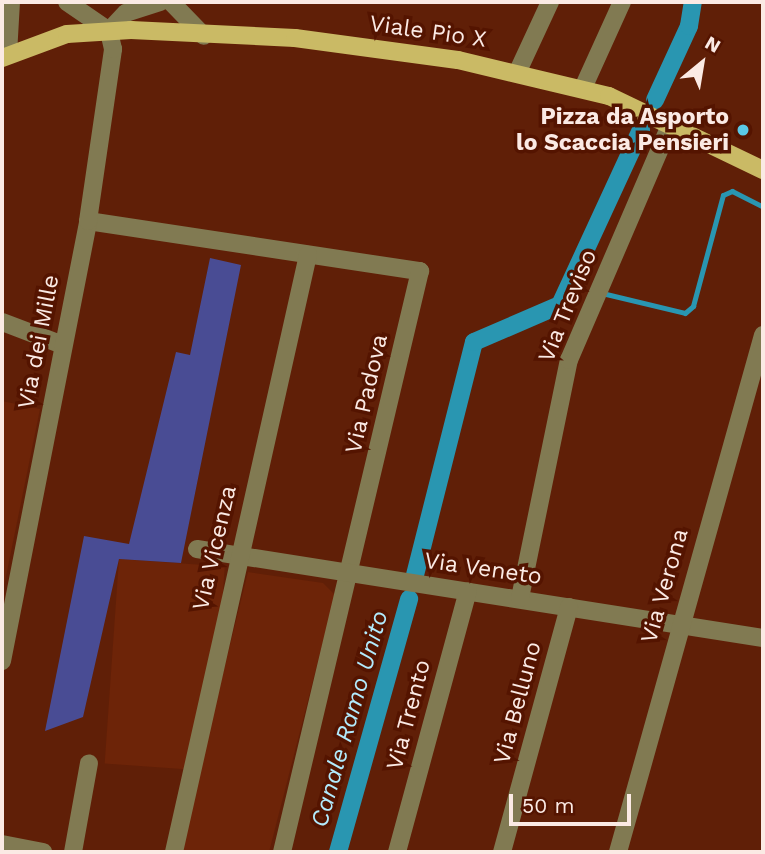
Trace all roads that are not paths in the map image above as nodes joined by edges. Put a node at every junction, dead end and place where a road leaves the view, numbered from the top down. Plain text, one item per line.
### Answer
1 (11, 2) edge
2 (66, 2) edge
3 (160, 2) edge
4 (171, 2) edge
5 (550, 2) edge
6 (622, 2) edge
7 (108, 31) junction
8 (67, 34) junction
9 (204, 36) junction
10 (5, 56) edge
11 (518, 71) junction
12 (583, 88) junction
13 (671, 123) junction
14 (763, 170) edge
15 (88, 221) junction
16 (308, 255) junction
17 (2, 322) edge
18 (763, 335) edge
19 (63, 345) junction
20 (197, 549) dead end
21 (238, 555) junction
22 (350, 576) junction
23 (468, 591) junction
24 (520, 598) junction
25 (569, 607) junction
26 (680, 621) junction
27 (763, 638) edge
28 (2, 661) edge
29 (89, 763) dead end
30 (2, 844) edge
31 (43, 852) edge
32 (73, 852) edge
33 (174, 852) edge
34 (282, 852) edge
35 (397, 852) edge
36 (502, 852) edge
37 (618, 852) edge

1 - 10 street
2 - 7 street
2 - 8 street
3 - 7 street
4 - 9 street
5 - 11 street
6 - 12 street
7 - 8 main road, Viale Pio X
7 - 9 main road, Viale Pio X
7 - 15 street, Via dei Mille
8 - 10 main road, Viale Pio X
9 - 11 main road, Viale Pio X
11 - 12 main road, Viale Pio X
12 - 13 main road, Viale Pio X
13 - 14 main road, Viale Pio X
13 - 24 street, Via Treviso
15 - 16 street, Via Padova
15 - 19 street, Via dei Mille
16 - 21 street, Via Vicenza
16 - 22 street, Via Padova
17 - 19 street
18 - 26 street, Via Verona
19 - 28 street, Via dei Mille
20 - 21 street, Via Veneto
21 - 22 street, Via Veneto
21 - 33 street, Via Vicenza
22 - 23 street, Via Veneto
22 - 34 street, Via Padova
23 - 24 street, Via Veneto
23 - 35 street, Via Trento
24 - 25 street, Via Veneto
25 - 26 street, Via Veneto
25 - 36 street, Via Belluno
26 - 27 street, Via Veneto
26 - 37 street, Via Verona
29 - 32 street
30 - 31 street

